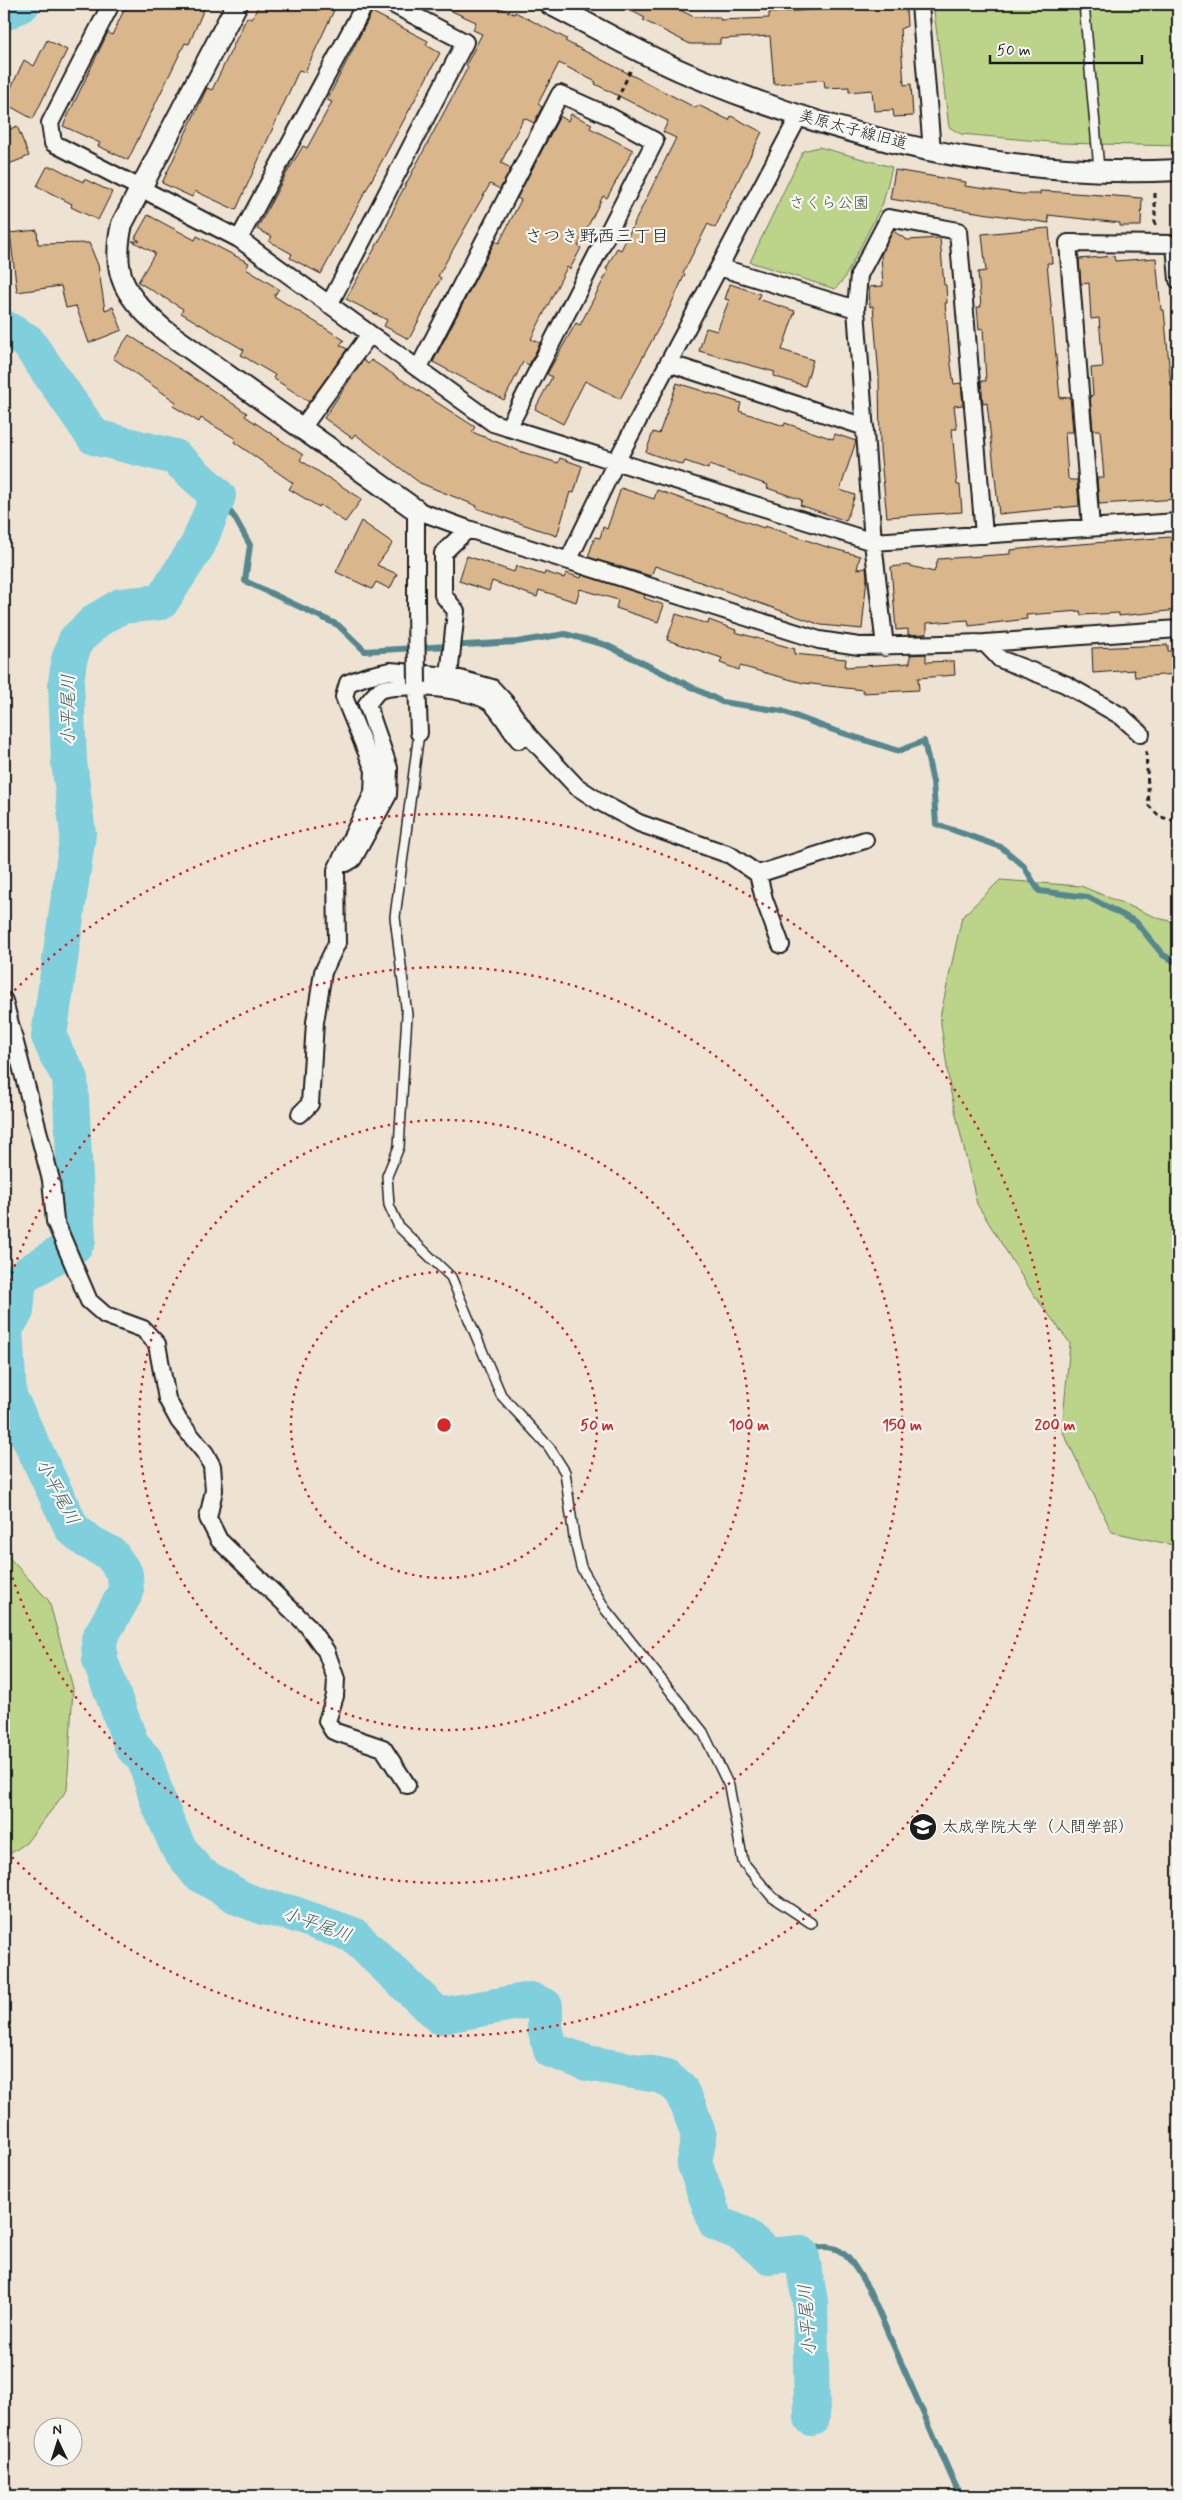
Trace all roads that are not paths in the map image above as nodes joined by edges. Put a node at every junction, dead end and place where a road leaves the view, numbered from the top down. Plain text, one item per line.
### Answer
1 (111, 4) edge
2 (237, 4) edge
3 (365, 4) edge
4 (392, 4) edge
5 (550, 4) edge
6 (920, 4) edge
7 (1084, 4) edge
8 (799, 116) junction
9 (932, 151) junction
10 (1099, 169) junction
11 (1178, 170) edge
12 (140, 189) junction
13 (239, 240) junction
14 (719, 267) junction
15 (1178, 280) edge
16 (330, 305) junction
17 (856, 309) junction
18 (370, 334) junction
19 (668, 363) junction
20 (418, 369) junction
21 (865, 427) junction
22 (302, 428) junction
23 (508, 428) junction
24 (616, 462) junction
25 (416, 510) junction
26 (1178, 522) edge
27 (1091, 527) junction
28 (468, 529) junction
29 (984, 535) junction
30 (873, 542) junction
31 (569, 559) junction
32 (1178, 629) edge
33 (985, 643) junction
34 (885, 647) junction
35 (450, 673) junction
36 (417, 685) junction
37 (419, 733) joint
38 (1140, 734) road end
39 (600, 802) junction
40 (865, 840) dead end
41 (336, 870) junction
42 (758, 874) junction
43 (780, 945) dead end
44 (4, 1001) edge
45 (300, 1114) dead end
46 (406, 1785) dead end
47 (811, 1923) dead end

1 - 12 street
2 - 12 street
3 - 13 street
4 - 16 street
5 - 8 street, 美原太子線旧道
6 - 9 street
7 - 10 lane
8 - 9 street, 美原太子線旧道
8 - 14 street
9 - 10 street, 美原太子線旧道
10 - 11 street, 美原太子線旧道
12 - 13 street
12 - 22 street
13 - 16 street
14 - 17 street
14 - 19 street
15 - 27 street
16 - 18 street
17 - 21 street
17 - 29 street
18 - 20 street
18 - 22 street
19 - 21 street
19 - 24 street
20 - 23 street
20 - 23 street
21 - 30 street
22 - 25 street
23 - 24 street
24 - 30 street
24 - 31 street
25 - 28 street
25 - 36 street, bridge
26 - 27 street
27 - 29 street
28 - 31 street
28 - 35 street
29 - 30 street
30 - 34 street
31 - 34 street
32 - 33 street
33 - 34 street
33 - 38 street
35 - 39 street
35 - 41 street
36 - 37 street
36 - 39 street
36 - 41 street
37 - 47 lane
39 - 42 street
40 - 42 street
41 - 45 street
42 - 43 street
44 - 46 street

